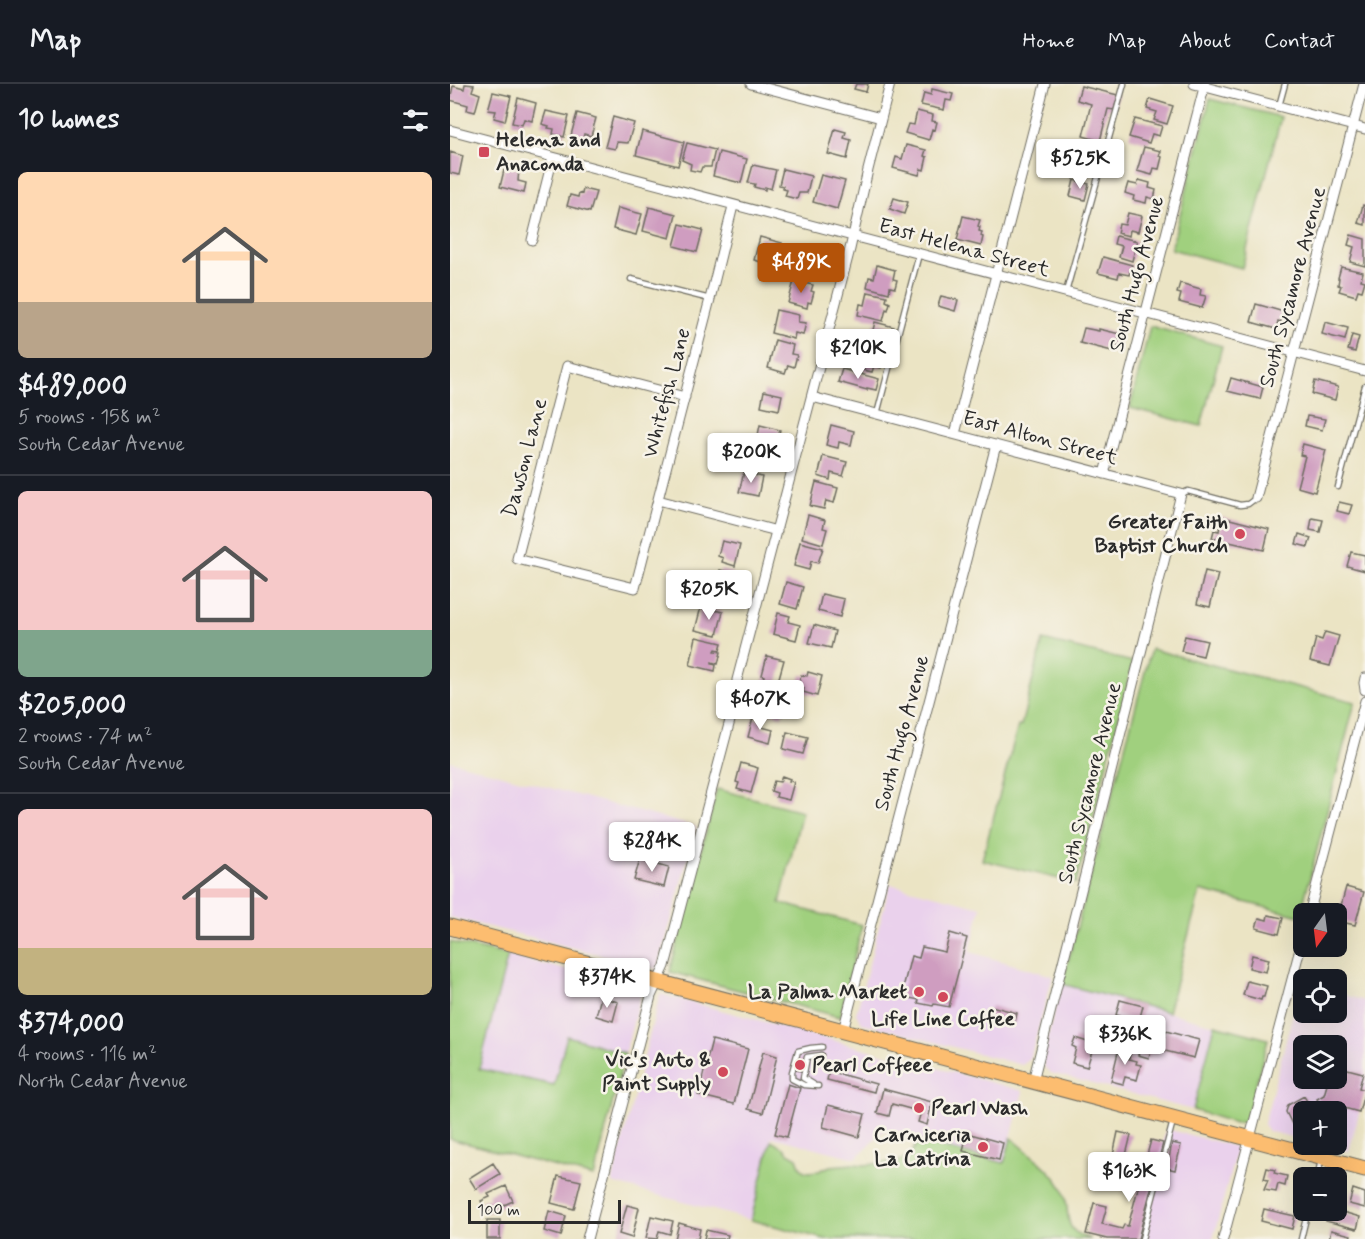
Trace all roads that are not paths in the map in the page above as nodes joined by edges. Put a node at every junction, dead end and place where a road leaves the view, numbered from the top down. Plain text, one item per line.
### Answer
1 (751, 84) edge
2 (890, 84) edge
3 (1045, 84) edge
4 (1124, 84) edge
5 (1194, 84) edge
6 (1285, 84) edge
7 (1364, 84) edge
8 (1205, 85) edge
9 (1279, 106) junction
10 (881, 118) junction
11 (1354, 126) junction
12 (1365, 129) edge
13 (450, 130) edge
14 (553, 157) junction
15 (733, 206) junction
16 (853, 237) junction
17 (532, 240) dead end
18 (919, 255) junction
19 (996, 274) junction
20 (631, 279) dead end
21 (1065, 293) junction
22 (710, 299) junction
23 (1146, 314) junction
24 (1294, 353) junction
25 (1365, 371) edge
26 (1365, 386) edge
27 (685, 397) junction
28 (812, 397) junction
29 (877, 414) junction
30 (954, 434) junction
31 (996, 445) junction
32 (1104, 474) junction
33 (1338, 487) dead end
34 (1181, 494) junction
35 (1256, 498) joint
36 (658, 500) junction
37 (777, 531) junction
38 (635, 588) joint
39 (1365, 678) edge
40 (1365, 690) edge
41 (1365, 701) edge
42 (1312, 903) edge
43 (450, 927) edge
44 (1298, 957) edge
45 (657, 982) junction
46 (843, 1031) junction
47 (822, 1047) dead end
48 (821, 1055) dead end
49 (1033, 1081) junction
50 (1173, 1118) junction
51 (1250, 1138) junction
52 (1322, 1157) junction
53 (1320, 1167) edge
54 (1365, 1168) edge
55 (1305, 1221) edge
56 (587, 1239) edge
57 (1142, 1239) edge
58 (1223, 1239) edge
59 (1301, 1239) edge

1 - 10 street
2 - 10 street
3 - 19 street
4 - 21 lane
5 - 8 street
6 - 9 lane
7 - 11 street, South Sycamore Avenue
8 - 9 street
8 - 23 street, South Hugo Avenue
9 - 11 street
10 - 16 street
11 - 12 street
11 - 24 street, South Sycamore Avenue
13 - 14 street, East Helena Street
14 - 15 street, East Helena Street
14 - 17 street
15 - 16 street, East Helena Street
15 - 22 street, Whitefish Lane
16 - 18 street, East Helena Street
16 - 28 street
18 - 19 street, East Helena Street
18 - 29 lane
19 - 21 street, East Helena Street
19 - 30 street
20 - 22 lane
21 - 23 street, East Helena Street
22 - 27 street, Whitefish Lane
23 - 24 street, East Helena Street
23 - 32 street, South Hugo Avenue
24 - 25 street, East Helena Street
24 - 35 street, South Sycamore Avenue
26 - 33 lane
27 - 36 street, Whitefish Lane
27 - 38 street, Dawson Lane
28 - 29 street, East Alton Street
28 - 37 street
29 - 30 street, East Alton Street
30 - 31 street, East Alton Street
31 - 32 street, East Alton Street
31 - 46 street, South Hugo Avenue
32 - 34 street, East Alton Street
34 - 35 lane, East Alton Street
34 - 49 street, South Sycamore Avenue
36 - 37 street
36 - 38 street, Whitefish Lane
37 - 45 street
39 - 40 street
41 - 42 street
43 - 45 main road
44 - 51 street
45 - 46 main road
45 - 56 street
46 - 49 main road
47 - 48 lane
49 - 50 main road
50 - 51 main road
50 - 57 lane
51 - 52 main road
51 - 58 street
52 - 53 lane
52 - 54 main road
55 - 59 lane

